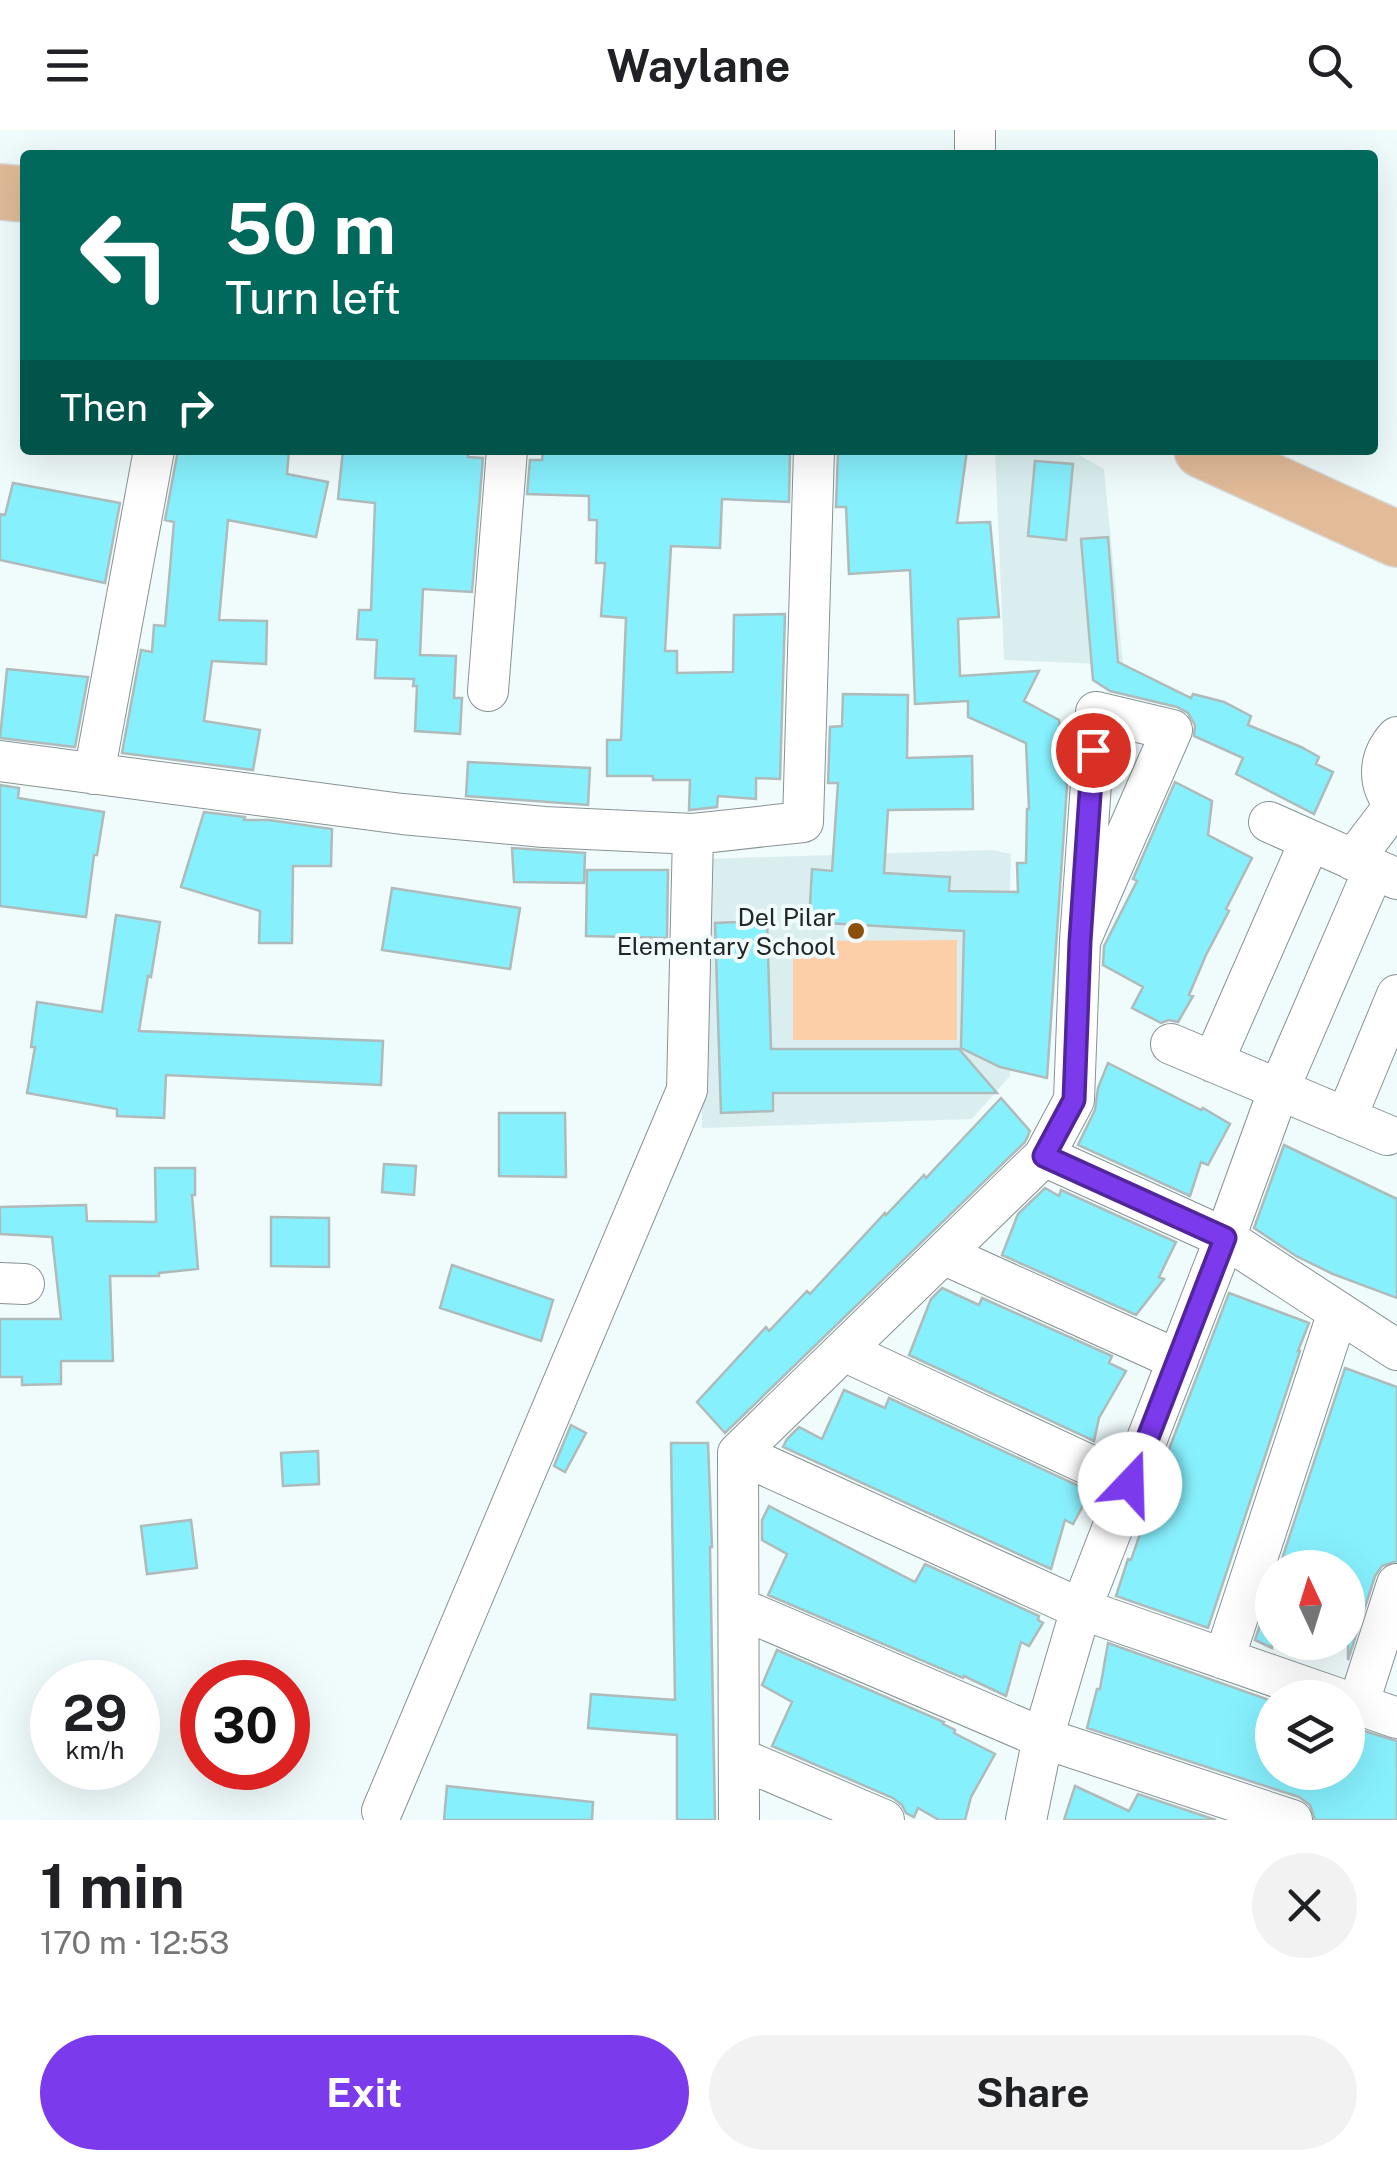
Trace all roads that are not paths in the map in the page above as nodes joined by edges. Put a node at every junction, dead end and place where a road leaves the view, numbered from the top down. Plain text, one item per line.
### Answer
1 (153, 455) edge
2 (507, 455) edge
3 (814, 455) edge
4 (1213, 455) edge
5 (1397, 539) edge
6 (488, 691) dead end
7 (1397, 737) edge
8 (0, 761) edge
9 (94, 774) junction
10 (1396, 806) edge
11 (1268, 822) dead end
12 (693, 834) junction
13 (1310, 841) junction
14 (1375, 870) edge
15 (1080, 941) junction
16 (1397, 995) edge
17 (1170, 1044) dead end
18 (1214, 1062) junction
19 (1278, 1089) junction
20 (1346, 1118) junction
21 (1387, 1136) dead end
22 (1044, 1156) junction
23 (1225, 1238) junction
24 (943, 1254) junction
25 (1338, 1312) junction
26 (1397, 1350) edge
27 (844, 1351) junction
28 (1178, 1360) junction
29 (738, 1453) junction
30 (1130, 1484) junction
31 (1397, 1584) edge
32 (739, 1608) junction
33 (1082, 1609) junction
34 (1224, 1659) junction
35 (1286, 1680) edge
36 (1357, 1680) edge
37 (1365, 1707) edge
38 (1397, 1718) edge
39 (1044, 1738) junction
40 (739, 1758) junction
41 (382, 1811) dead end
42 (739, 1820) edge
43 (884, 1820) edge
44 (1026, 1820) edge
45 (1292, 1820) edge

1 - 9 street
2 - 6 street
3 - 12 street
4 - 5 main road
7 - 10 street
8 - 9 street
9 - 12 street
10 - 14 street
11 - 13 street
12 - 41 street
13 - 14 street
13 - 18 street
14 - 19 street
15 - 15 street
15 - 22 street
16 - 20 street
17 - 18 street
18 - 19 street
19 - 20 street
19 - 23 street
20 - 21 street
22 - 23 street
22 - 24 street
23 - 25 street
23 - 28 street
24 - 27 street
24 - 28 street
25 - 26 street
25 - 34 street
27 - 29 street
27 - 30 street
28 - 30 street
29 - 32 street
29 - 33 street
30 - 33 street
31 - 36 street
32 - 39 street
32 - 40 street
33 - 34 street
33 - 39 street
34 - 35 street
37 - 38 street
39 - 44 street
39 - 45 street
40 - 42 street
40 - 43 street

